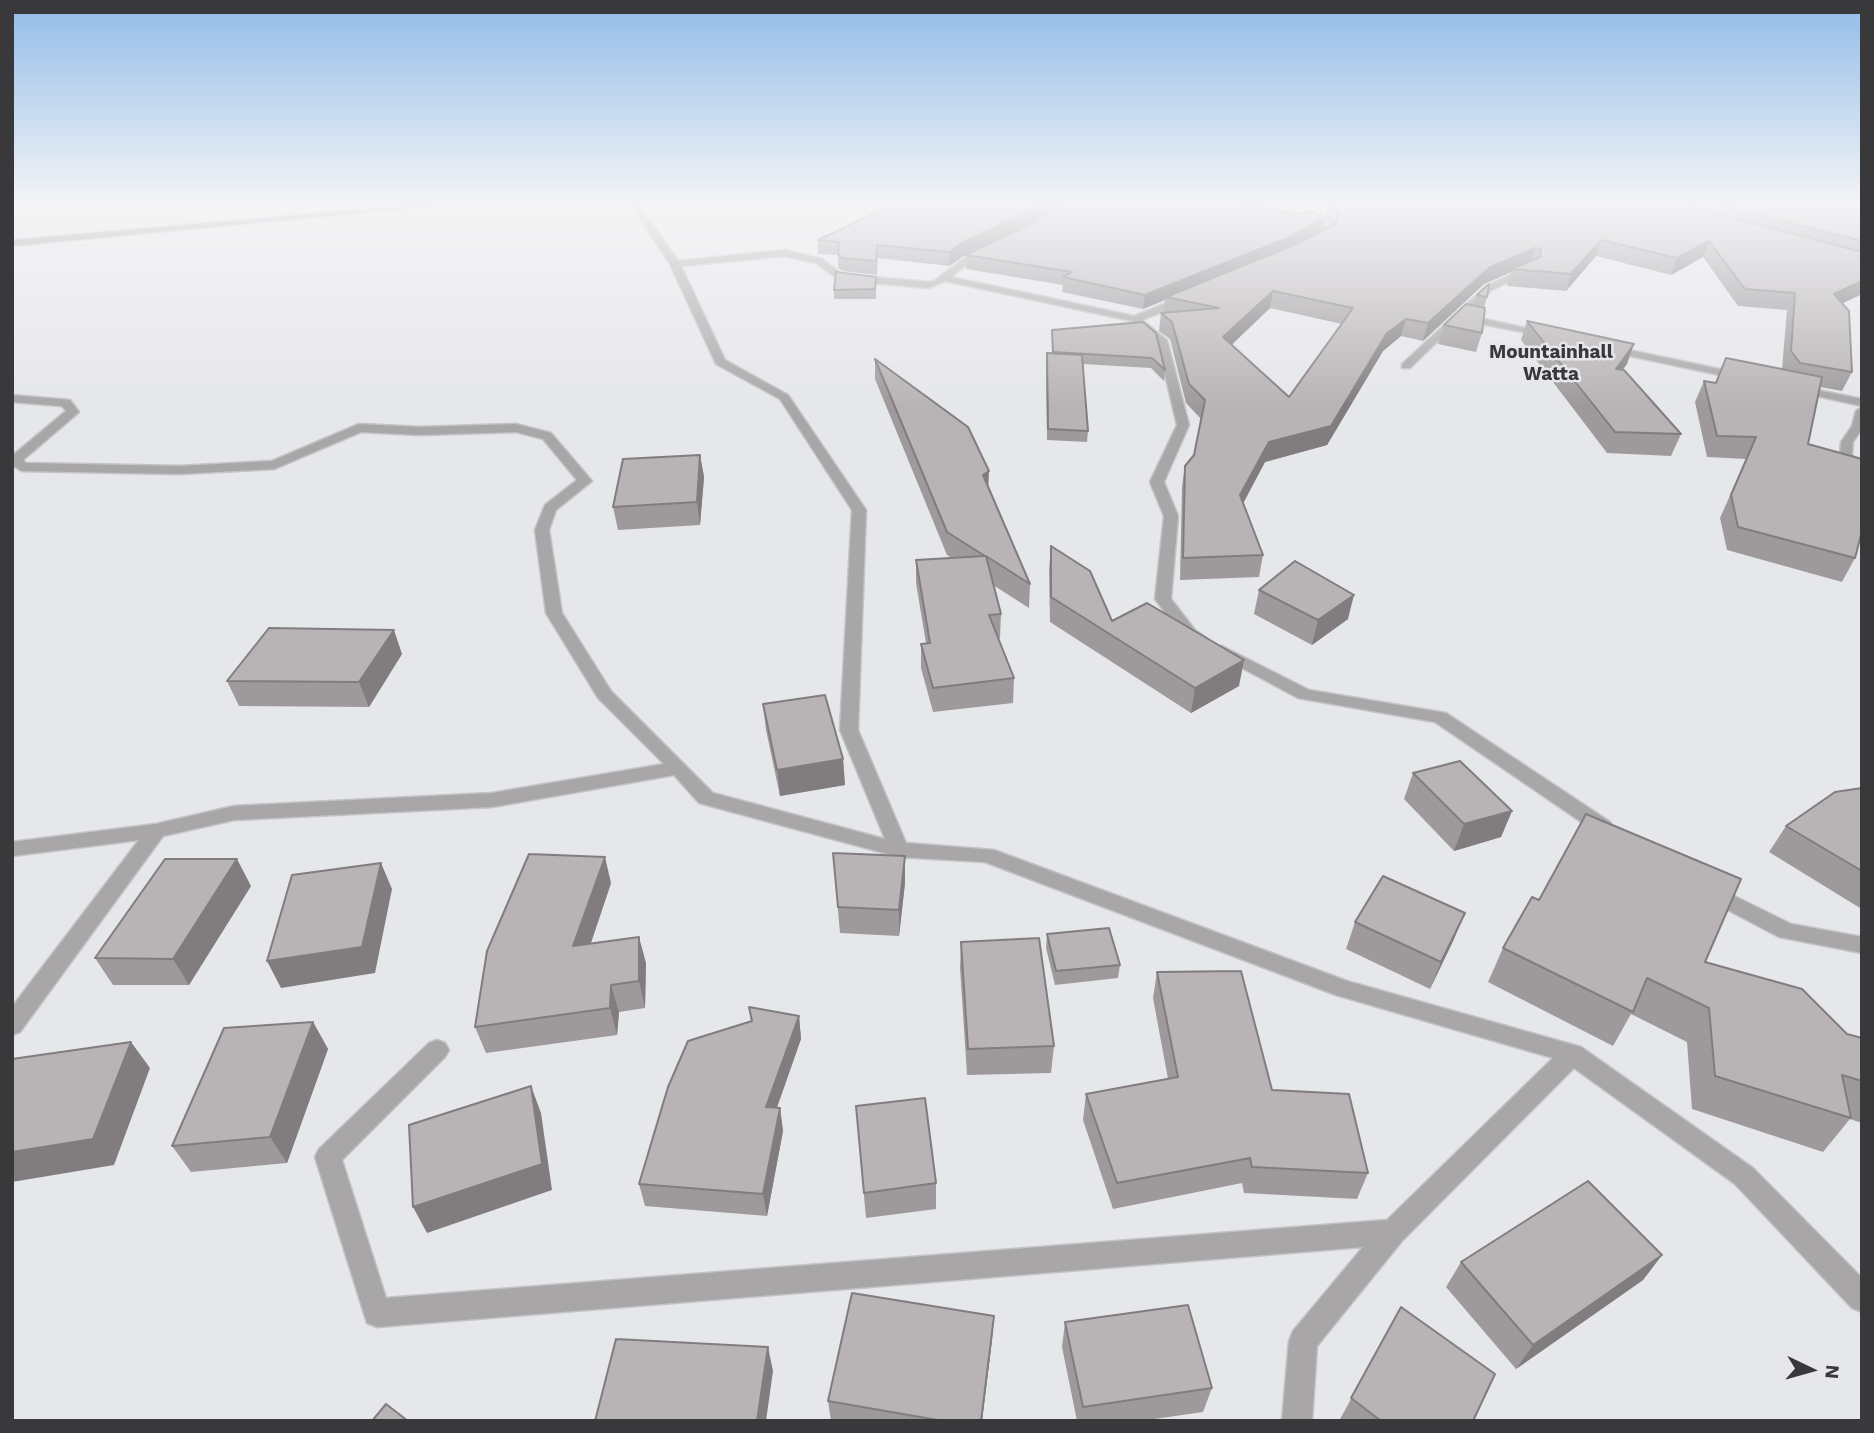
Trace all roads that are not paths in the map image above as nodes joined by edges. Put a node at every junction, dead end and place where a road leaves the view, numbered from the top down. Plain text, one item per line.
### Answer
1 (679, 272) edge
2 (833, 272) edge
3 (952, 272) edge
4 (1525, 272) edge
5 (944, 278) junction
6 (1195, 294) edge
7 (1458, 316) junction
8 (1135, 319) junction
9 (1552, 336) edge
10 (1592, 345) edge
11 (1406, 366) dead end
12 (1754, 380) edge
13 (1781, 386) edge
14 (12, 398) edge
15 (1862, 403) edge
16 (1862, 411) edge
17 (1862, 472) edge
18 (678, 768) junction
19 (156, 831) junction
20 (1618, 838) edge
21 (12, 849) edge
22 (899, 850) junction
23 (1700, 887) edge
24 (1862, 945) edge
25 (12, 1025) edge
26 (437, 1050) dead end
27 (1573, 1054) junction
28 (1393, 1232) junction
29 (1862, 1298) edge
30 (1297, 1421) edge

1 - 22 street
2 - 5 street
3 - 5 street
4 - 7 street
5 - 8 street
6 - 8 street
7 - 9 street
7 - 11 street
8 - 20 street
10 - 12 street
13 - 15 street
14 - 18 street
16 - 17 street
18 - 19 street
18 - 22 street
19 - 21 street
19 - 25 street
22 - 27 street
23 - 24 street
26 - 28 street
27 - 28 street
27 - 29 street
28 - 30 street

